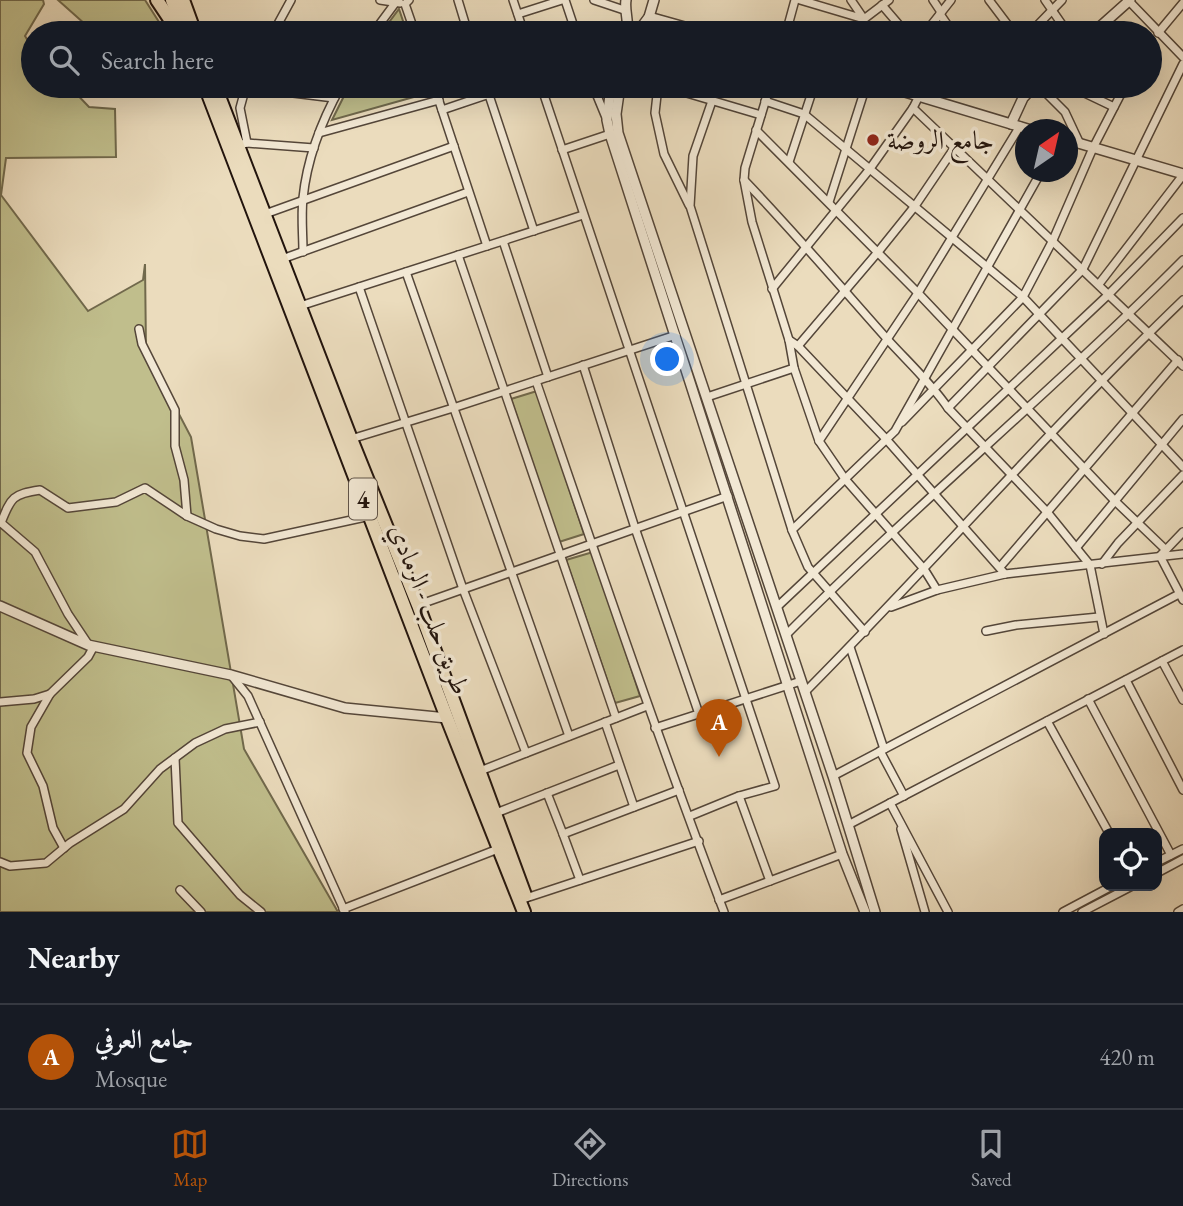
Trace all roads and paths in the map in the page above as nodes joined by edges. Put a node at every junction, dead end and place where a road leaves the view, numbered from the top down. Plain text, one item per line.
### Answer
1 (157, 0) edge
2 (172, 0) edge
3 (183, 0) edge
4 (291, 0) edge
5 (380, 0) edge
6 (458, 0) edge
7 (513, 0) edge
8 (563, 0) edge
9 (594, 0) edge
10 (654, 0) edge
11 (798, 0) edge
12 (851, 0) edge
13 (933, 0) edge
14 (951, 0) edge
15 (989, 0) edge
16 (1045, 0) edge
17 (1062, 0) edge
18 (1129, 0) edge
19 (396, 2) junction
20 (407, 2) edge
21 (885, 2) edge
22 (1183, 3) edge
23 (626, 10) edge
24 (1052, 10) junction
25 (941, 13) junction
26 (518, 14) junction
27 (864, 19) junction
28 (646, 20) junction
29 (171, 21) edge
30 (180, 21) edge
31 (191, 21) edge
32 (280, 21) edge
33 (382, 21) edge
34 (412, 21) edge
35 (464, 21) edge
36 (520, 21) edge
37 (571, 21) edge
38 (651, 21) edge
39 (790, 21) edge
40 (898, 21) edge
41 (935, 21) edge
42 (946, 21) edge
43 (1005, 21) edge
44 (1041, 21) edge
45 (1060, 21) edge
46 (1106, 21) edge
47 (1147, 21) edge
48 (1162, 25) edge
49 (1162, 37) edge
50 (1183, 57) edge
51 (1183, 64) edge
52 (217, 98) edge
53 (218, 98) edge
54 (242, 98) edge
55 (334, 98) edge
56 (469, 98) edge
57 (490, 98) edge
58 (545, 98) edge
59 (598, 98) edge
60 (610, 98) edge
61 (618, 98) edge
62 (658, 98) edge
63 (702, 98) edge
64 (766, 98) edge
65 (810, 98) edge
66 (862, 98) edge
67 (918, 98) edge
68 (926, 98) edge
69 (1024, 98) edge
70 (1049, 98) edge
71 (1095, 98) edge
72 (1119, 98) edge
73 (439, 100) joint
74 (712, 101) junction
75 (765, 101) junction
76 (1114, 107) junction
77 (913, 108) junction
78 (442, 110) junction
79 (804, 114) junction
80 (761, 115) junction
81 (1017, 119) edge
82 (607, 120) junction
83 (1015, 125) joint
84 (756, 130) junction
85 (319, 133) junction
86 (610, 134) junction
87 (243, 144) junction
88 (1080, 144) joint
89 (453, 146) junction
90 (314, 148) junction
91 (955, 148) junction
92 (1093, 148) junction
93 (562, 150) junction
94 (846, 150) junction
95 (1135, 160) junction
96 (789, 162) junction
97 (869, 170) junction
98 (1183, 174) edge
99 (988, 179) junction
100 (744, 180) junction
101 (1036, 182) edge
102 (468, 192) junction
103 (303, 200) junction
104 (830, 202) junction
105 (690, 206) junction
106 (915, 206) junction
107 (836, 209) junction
108 (1021, 211) junction
109 (265, 214) junction
110 (583, 215) junction
111 (1183, 218) edge
112 (534, 231) junction
113 (952, 237) junction
114 (1053, 240) junction
115 (503, 241) junction
116 (807, 245) junction
117 (486, 246) junction
118 (303, 252) junction
119 (878, 252) junction
120 (457, 255) junction
121 (282, 260) junction
122 (1183, 260) edge
123 (988, 267) junction
124 (1083, 269) junction
125 (406, 272) junction
126 (1099, 284) junction
127 (359, 287) junction
128 (772, 289) junction
129 (845, 289) junction
130 (918, 293) junction
131 (1109, 294) junction
132 (1023, 297) junction
133 (1183, 300) edge
134 (300, 306) junction
135 (1130, 313) junction
136 (1040, 314) junction
137 (139, 329) dead end
138 (952, 330) junction
139 (1150, 332) junction
140 (676, 335) junction
141 (1062, 337) junction
142 (887, 338) junction
143 (789, 340) junction
144 (798, 346) junction
145 (628, 350) junction
146 (1183, 350) edge
147 (973, 351) junction
148 (1081, 357) junction
149 (1179, 361) edge
150 (583, 365) junction
151 (794, 368) junction
152 (988, 368) junction
153 (548, 377) junction
154 (924, 380) junction
155 (1102, 380) junction
156 (536, 381) junction
157 (746, 384) junction
158 (935, 389) junction
159 (1008, 389) junction
160 (503, 392) junction
161 (707, 397) junction
162 (846, 397) junction
163 (1026, 407) junction
164 (453, 408) junction
165 (948, 408) junction
166 (1132, 413) junction
167 (1183, 419) edge
168 (405, 423) junction
169 (966, 428) junction
170 (895, 430) junction
171 (1052, 433) junction
172 (351, 439) junction
173 (886, 439) junction
174 (819, 441) junction
175 (1162, 444) junction
176 (985, 447) junction
177 (1183, 467) edge
178 (1084, 468) junction
179 (919, 475) junction
180 (1183, 475) edge
181 (1011, 477) junction
182 (845, 479) junction
183 (933, 494) junction
184 (728, 496) junction
185 (1115, 501) junction
186 (681, 512) junction
187 (1047, 512) junction
188 (875, 513) junction
189 (187, 516) junction
190 (370, 516) junction
191 (1137, 522) junction
192 (1, 523) edge
193 (964, 527) junction
194 (635, 528) junction
195 (792, 530) junction
196 (1183, 532) edge
197 (893, 533) junction
198 (592, 544) junction
199 (1076, 548) junction
200 (1163, 553) junction
201 (1183, 554) edge
202 (559, 555) junction
203 (1102, 564) junction
204 (1090, 565) junction
205 (924, 569) junction
206 (1003, 570) junction
207 (510, 572) junction
208 (812, 572) junction
209 (463, 589) junction
210 (937, 590) junction
211 (829, 591) junction
212 (1181, 597) edge
213 (418, 605) junction
214 (0, 607) edge
215 (777, 607) junction
216 (887, 608) junction
217 (1099, 617) junction
218 (986, 631) dead end
219 (865, 632) junction
220 (1104, 634) junction
221 (786, 635) junction
222 (91, 645) junction
223 (850, 647) junction
224 (1183, 650) edge
225 (1162, 661) junction
226 (231, 675) junction
227 (1126, 680) junction
228 (801, 681) junction
229 (789, 684) junction
230 (805, 692) junction
231 (50, 694) junction
232 (746, 699) junction
233 (1088, 699) junction
234 (1183, 700) edge
235 (0, 702) edge
236 (647, 706) junction
237 (699, 714) junction
238 (447, 718) junction
239 (616, 718) junction
240 (1047, 721) junction
241 (605, 722) junction
242 (260, 723) junction
243 (655, 728) junction
244 (569, 736) junction
245 (882, 750) junction
246 (526, 753) junction
247 (175, 758) junction
248 (620, 765) junction
249 (480, 771) junction
250 (833, 776) junction
251 (678, 790) junction
252 (1183, 790) edge
253 (547, 793) junction
254 (739, 796) junction
255 (904, 796) junction
256 (890, 803) junction
257 (634, 807) junction
258 (496, 813) junction
259 (690, 816) junction
260 (899, 821) junction
261 (848, 825) junction
262 (1106, 828) edge
263 (563, 834) junction
264 (699, 841) junction
265 (64, 848) junction
266 (498, 849) junction
267 (1183, 849) edge
268 (842, 854) junction
269 (1171, 855) junction
270 (1183, 859) edge
271 (1162, 860) edge
272 (0, 862) edge
273 (1162, 870) edge
274 (580, 880) junction
275 (770, 881) junction
276 (180, 890) dead end
277 (1103, 891) edge
278 (1122, 891) edge
279 (526, 898) junction
280 (719, 900) junction
281 (1183, 909) edge
282 (344, 910) edge
283 (201, 912) edge
284 (261, 912) edge
285 (524, 912) edge
286 (532, 912) edge
287 (724, 912) edge
288 (865, 912) edge
289 (875, 912) edge
290 (925, 912) edge
291 (948, 912) edge
292 (1063, 912) edge
293 (1082, 912) edge
294 (1178, 912) edge

1 - 29 highway
2 - 30 highway
3 - 31 highway
4 - 32 street
5 - 19 street
6 - 35 street
7 - 26 street
8 - 26 street
8 - 37 street
9 - 23 street
10 - 28 street
11 - 27 street
11 - 39 street
12 - 27 street
13 - 25 street
14 - 25 street
15 - 43 street
16 - 24 street
17 - 24 street
18 - 46 street
18 - 47 street
19 - 20 street
19 - 33 street
20 - 34 street
21 - 27 street
21 - 40 street
22 - 48 street
23 - 28 street
24 - 44 street
24 - 45 street
25 - 41 street
25 - 42 street
26 - 36 street
28 - 38 street
49 - 50 street
51 - 95 street
52 - 190 highway, طريق حلب - الرمادي / 4
53 - 87 highway, طريق حلب - الرمادي / 4
54 - 87 street
55 - 85 street
56 - 78 street
57 - 112 street
58 - 93 street
59 - 82 street
60 - 82 street
61 - 161 street
62 - 105 street
63 - 74 street
64 - 75 street
65 - 79 street
66 - 94 street
67 - 77 street
68 - 83 street
69 - 81 street
70 - 88 street
71 - 76 street
72 - 76 street
73 - 78 street
73 - 85 street
74 - 80 street
74 - 105 street
75 - 79 street
75 - 80 street
76 - 92 street
77 - 91 street
77 - 97 street
78 - 89 street
79 - 94 street
79 - 96 street
80 - 84 street
82 - 86 street
83 - 99 street
84 - 96 street
84 - 100 street
85 - 90 street
86 - 93 street
86 - 140 street
87 - 90 street
87 - 109 highway, طريق حلب - الرمادي / 4
88 - 92 street
89 - 102 street
89 - 103 street
90 - 103 street
91 - 99 street
91 - 106 street
92 - 95 street
92 - 114 street
93 - 110 street
94 - 97 street
94 - 104 street
95 - 98 street
95 - 124 street
96 - 104 street
97 - 106 street
97 - 107 street
98 - 126 street
99 - 108 street
99 - 113 street
100 - 116 street
100 - 128 street
101 - 108 street
102 - 117 street
102 - 118 street
103 - 109 street
103 - 118 street
104 - 107 street
105 - 157 street
106 - 113 street
106 - 119 street
107 - 116 street
107 - 119 street
108 - 114 street
108 - 123 street
109 - 121 highway, طريق حلب - الرمادي / 4
110 - 112 street
110 - 145 street
111 - 131 street
112 - 115 street
113 - 123 street
113 - 130 street
114 - 124 street
114 - 132 street
115 - 117 street
115 - 153 street
116 - 128 street
116 - 129 street
117 - 120 street
118 - 121 street
119 - 129 street
119 - 130 street
120 - 125 street
120 - 160 street
121 - 134 highway, طريق حلب - الرمادي / 4
122 - 135 street
123 - 132 street
123 - 138 street
124 - 126 street
124 - 136 street
125 - 127 street
125 - 164 street
126 - 131 street
127 - 134 street
127 - 168 street
128 - 143 street
129 - 142 street
129 - 144 street
130 - 138 street
130 - 142 street
131 - 135 street
131 - 141 street
132 - 136 street
132 - 147 street
133 - 139 street
134 - 172 highway, طريق حلب - الرمادي / 4
135 - 139 street
135 - 148 street
136 - 141 street
136 - 152 street
137 - 189 street
138 - 147 street
138 - 154 street
139 - 149 street
139 - 155 street
140 - 145 street
140 - 184 street
141 - 148 street
141 - 159 street
142 - 154 street
142 - 162 street
143 - 144 street
143 - 151 street
144 - 162 street
145 - 150 street
145 - 186 street
146 - 149 street
147 - 152 street
147 - 158 street
148 - 155 street
148 - 163 street
149 - 166 street
150 - 153 street
150 - 194 street
151 - 157 street
151 - 174 street
152 - 159 street
152 - 165 street
153 - 156 street
154 - 158 street
154 - 170 street
155 - 166 street
155 - 171 street
156 - 160 street
156 - 198 street
157 - 161 street
157 - 195 street
158 - 165 street
158 - 170 street
159 - 163 street
159 - 169 street
160 - 164 street
160 - 202 street
161 - 215 street
162 - 173 street
162 - 174 street
163 - 171 street
163 - 176 street
164 - 168 street
164 - 207 street
165 - 169 street
166 - 175 street
166 - 178 street
167 - 175 street
168 - 172 street
168 - 209 street
169 - 176 street
169 - 179 street
170 - 173 street
171 - 178 street
171 - 181 street
172 - 213 highway, طريق حلب - الرمادي / 4
173 - 179 street
173 - 182 street
174 - 182 street
175 - 177 street
175 - 185 street
176 - 181 street
176 - 183 street
178 - 185 street
178 - 187 street
179 - 183 street
179 - 188 street
180 - 191 street
181 - 187 street
181 - 193 street
182 - 188 street
182 - 195 street
183 - 193 street
183 - 197 street
184 - 186 street
184 - 229 street
185 - 191 street
185 - 199 street
186 - 194 street
186 - 232 street
187 - 199 street
187 - 206 street
188 - 197 street
188 - 208 street
189 - 190 street
189 - 192 street
190 - 238 highway, طريق حلب - الرمادي / 4
191 - 200 street
191 - 203 street
192 - 222 street
193 - 205 street
193 - 206 street
194 - 198 street
194 - 237 street
195 - 208 street
196 - 200 street
197 - 205 street
197 - 211 street
198 - 202 street
198 - 236 street
199 - 204 street
200 - 201 street
200 - 203 street
200 - 212 street
202 - 207 street
202 - 239 street
203 - 204 street
204 - 206 street
204 - 217 street
205 - 210 street
205 - 216 street
206 - 210 street
207 - 209 street
207 - 244 street
208 - 211 street
208 - 215 street
209 - 213 street
209 - 246 street
210 - 216 street
211 - 219 street
211 - 221 street
212 - 220 street
213 - 249 highway, طريق حلب - الرمادي / 4
214 - 222 street
215 - 221 street
216 - 219 street
217 - 218 street
217 - 220 street
219 - 223 street
220 - 245 street
221 - 228 street
222 - 226 street
222 - 231 street
223 - 230 street
223 - 245 street
224 - 225 street
225 - 227 street
225 - 234 street
226 - 238 street
226 - 242 street
227 - 233 street
227 - 252 street
228 - 229 street
228 - 230 street
229 - 232 street
229 - 268 street
230 - 250 street
231 - 235 street
231 - 265 street
232 - 237 street
232 - 254 street
233 - 240 street
233 - 269 street
236 - 239 street
236 - 243 street
237 - 243 street
238 - 266 highway, طريق حلب - الرمادي / 4
239 - 241 street
240 - 255 street
240 - 262 street
241 - 244 street
241 - 248 street
242 - 247 street
242 - 282 street
243 - 251 street
244 - 246 street
245 - 250 street
245 - 255 street
246 - 249 street
247 - 265 street
247 - 284 street
248 - 253 street
248 - 257 street
249 - 258 highway, طريق حلب - الرمادي / 4
250 - 261 street
251 - 257 street
251 - 259 street
253 - 258 street
253 - 263 street
254 - 259 street
254 - 275 street
255 - 256 street
256 - 260 street
256 - 261 street
257 - 263 street
258 - 279 highway, طريق حلب - الرمادي / 4
259 - 264 street
260 - 290 street
260 - 291 street
261 - 289 street
263 - 274 street
264 - 274 street
264 - 280 street
265 - 272 street
266 - 282 street
266 - 285 highway, طريق حلب - الرمادي / 4
267 - 269 street
268 - 275 street
268 - 288 street
269 - 271 street
270 - 273 street
274 - 279 street
275 - 280 street
276 - 283 street
277 - 292 street
278 - 293 street
279 - 286 highway, طريق حلب - الرمادي / 4
280 - 287 street
281 - 294 street

